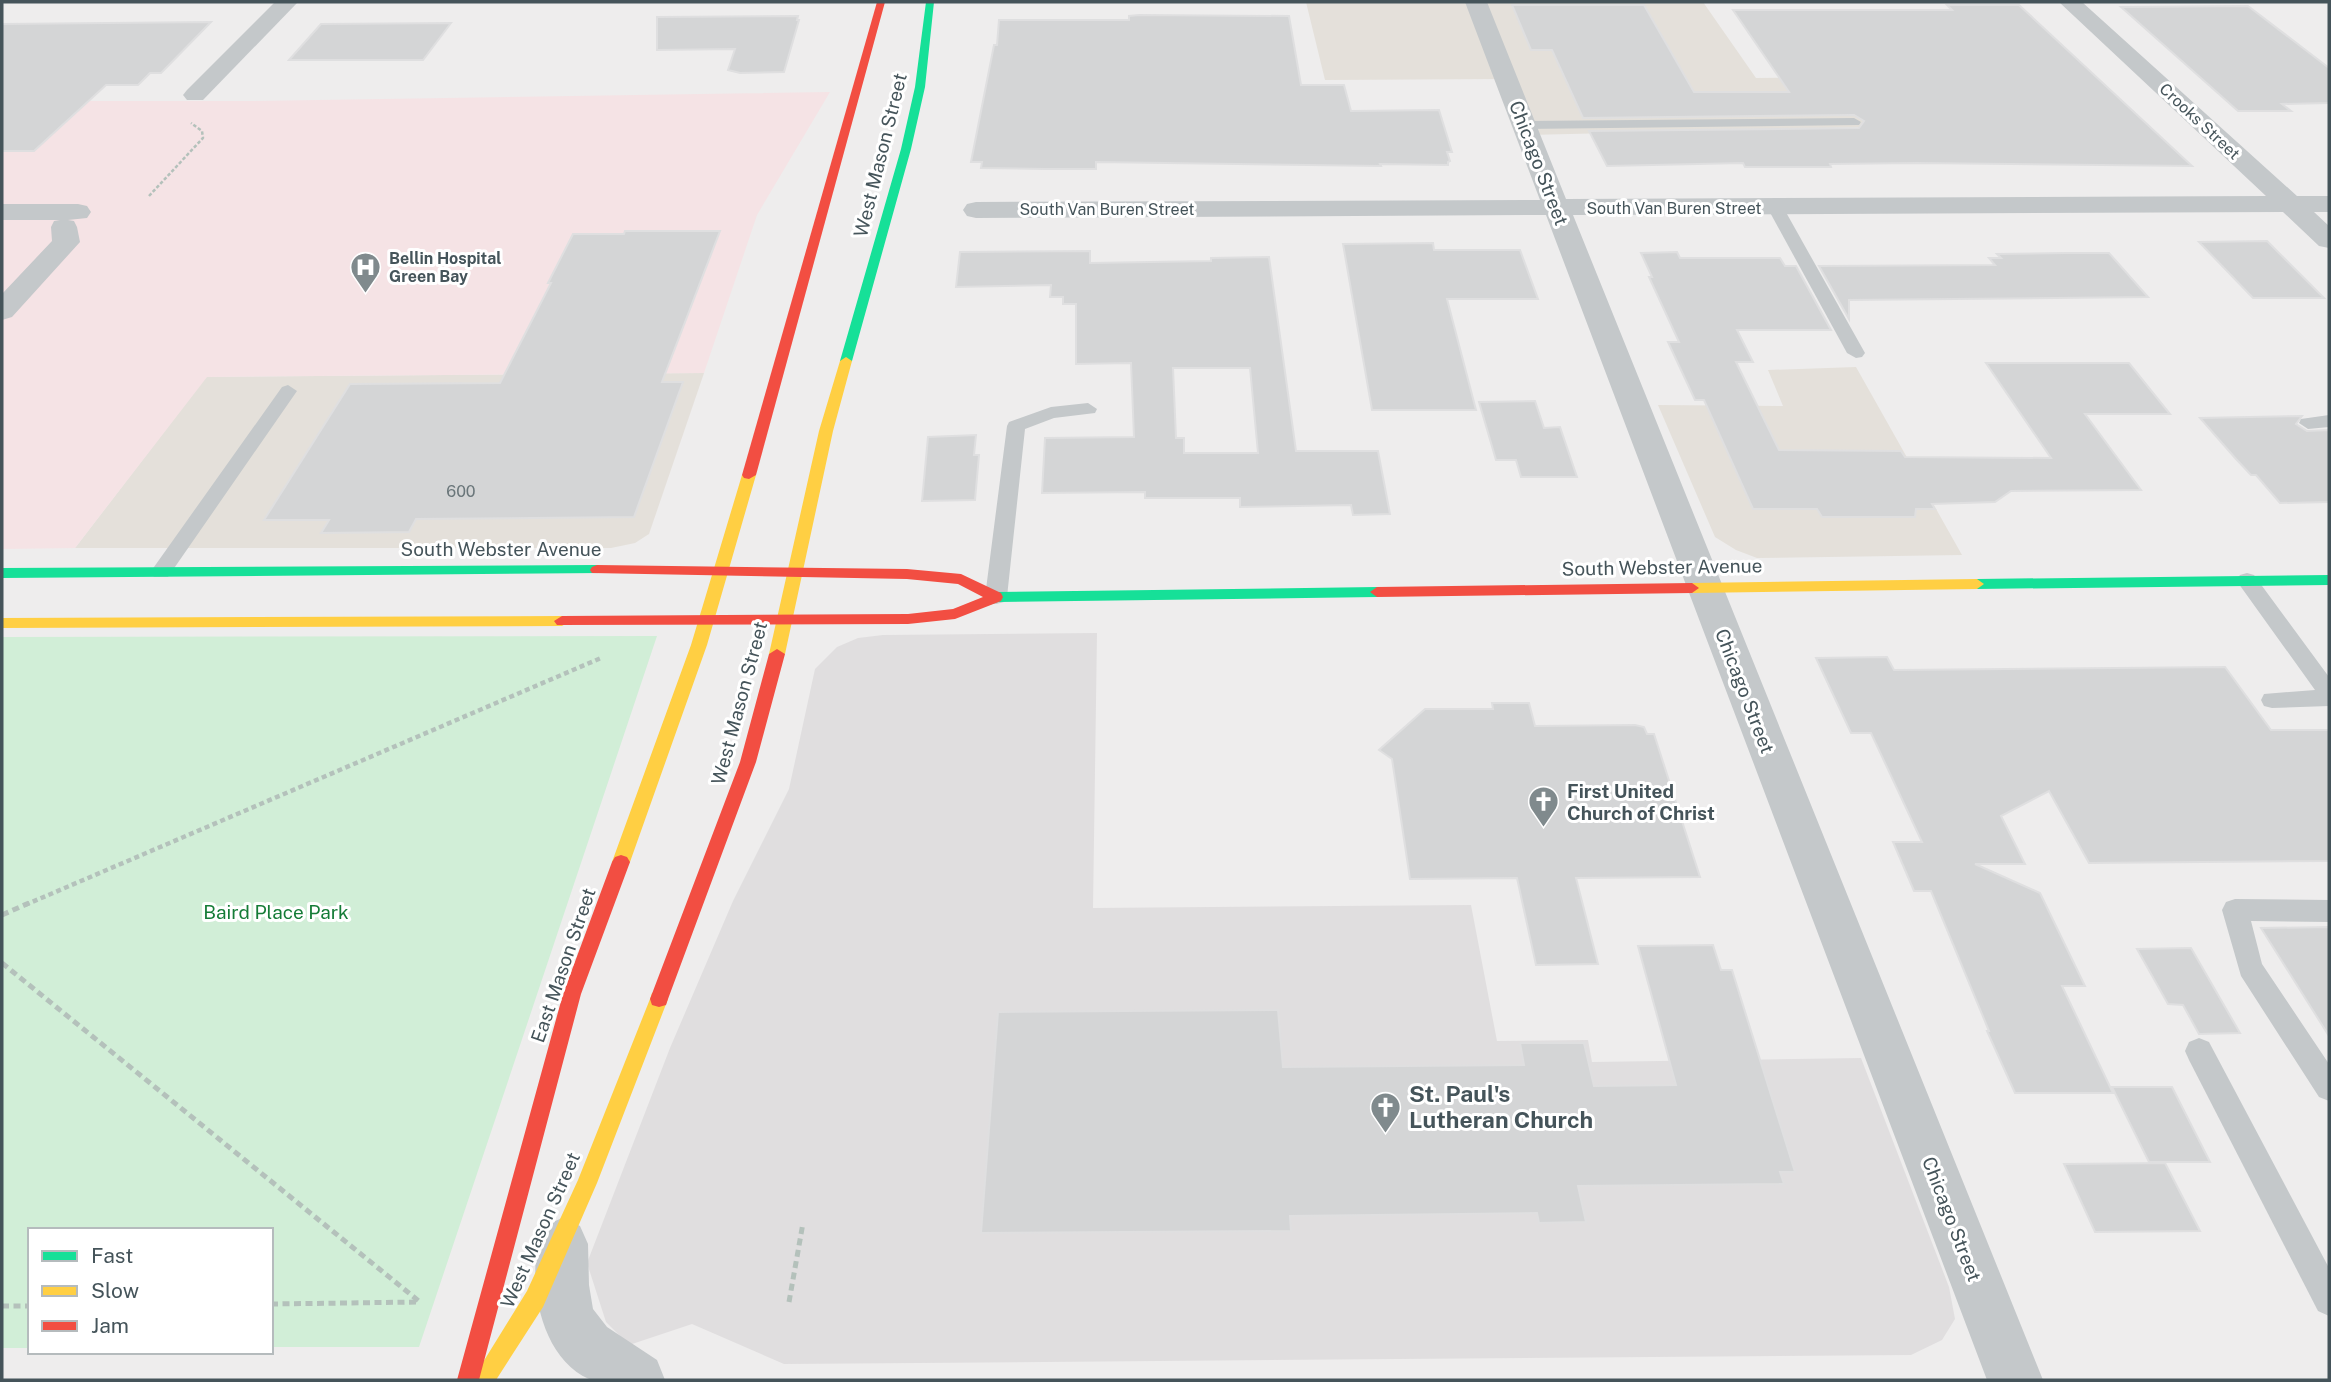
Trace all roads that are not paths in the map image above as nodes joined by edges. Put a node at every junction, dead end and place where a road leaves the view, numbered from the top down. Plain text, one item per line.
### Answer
1 (287, 2) edge
2 (881, 2) edge
3 (930, 2) edge
4 (1476, 2) edge
5 (2070, 2) edge
6 (195, 94) dead end
7 (1854, 122) dead end
8 (1524, 125) junction
9 (2290, 204) junction
10 (2329, 204) edge
11 (1775, 207) junction
12 (1557, 208) junction
13 (976, 209) dead end
14 (2, 212) edge
15 (71, 219) junction
16 (2329, 240) edge
17 (2, 275) edge
18 (2, 311) edge
19 (1856, 353) dead end
20 (288, 391) dead end
21 (1088, 409) dead end
22 (2329, 421) edge
23 (2308, 423) dead end
24 (721, 570) junction
25 (161, 572) junction
26 (794, 572) junction
27 (2, 573) edge
28 (2247, 580) junction
29 (2329, 580) edge
30 (1705, 587) junction
31 (996, 597) junction
32 (706, 621) junction
33 (784, 621) junction
34 (2, 623) edge
35 (2329, 693) edge
36 (2329, 698) edge
37 (2272, 700) dead end
38 (2329, 911) edge
39 (2199, 1051) dead end
40 (2329, 1088) edge
41 (562, 1238) junction
42 (2329, 1300) edge
43 (468, 1380) edge
44 (483, 1380) edge
45 (637, 1380) edge
46 (2015, 1380) edge

1 - 6 street
2 - 24 main road, West Mason Street
3 - 26 main road, West Mason Street
4 - 8 street, Chicago Street
5 - 9 street, Crooks Street
7 - 8 lane
8 - 12 street, Chicago Street
9 - 10 street, South Van Buren Street
9 - 11 street, South Van Buren Street
9 - 16 street, Crooks Street
11 - 12 street, South Van Buren Street
11 - 19 lane
12 - 13 street, South Van Buren Street
12 - 30 street, Chicago Street
14 - 15 street
15 - 17 street
15 - 18 street
20 - 25 lane
21 - 31 lane
22 - 23 lane
24 - 25 main road, South Webster Avenue
24 - 26 main road, South Webster Avenue
24 - 32 main road, East Mason Street
25 - 27 main road, South Webster Avenue
26 - 31 main road, South Webster Avenue
26 - 33 main road, West Mason Street
28 - 29 main road, South Webster Avenue
28 - 30 main road, South Webster Avenue
28 - 35 lane
30 - 31 main road, South Webster Avenue
30 - 46 street, Chicago Street
31 - 33 main road, South Webster Avenue
32 - 33 main road, South Webster Avenue
32 - 34 main road, South Webster Avenue
32 - 43 main road, East Mason Street
33 - 41 main road, West Mason Street
36 - 37 lane
38 - 40 lane
39 - 42 lane
41 - 44 main road, West Mason Street
41 - 45 street

